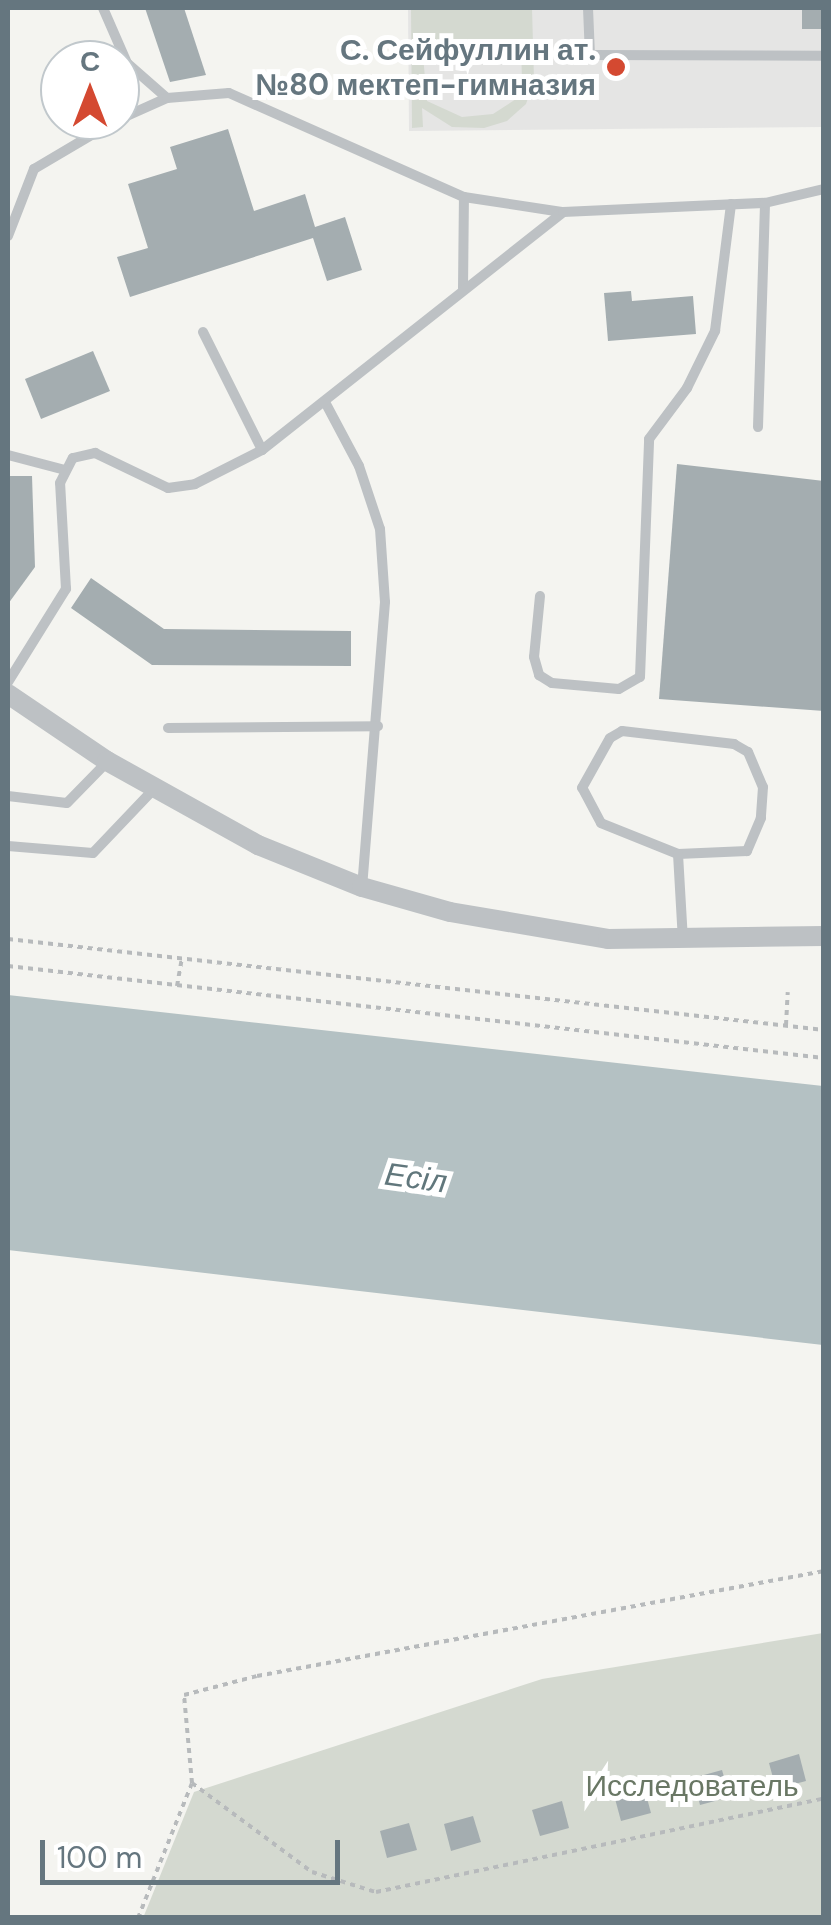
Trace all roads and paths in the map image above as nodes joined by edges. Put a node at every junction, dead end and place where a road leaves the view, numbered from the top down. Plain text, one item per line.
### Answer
1 (103, 8) edge
2 (588, 8) edge
3 (824, 56) edge
4 (167, 98) junction
5 (140, 110) edge
6 (83, 140) edge
7 (824, 190) edge
8 (464, 197) junction
9 (765, 203) junction
10 (731, 204) junction
11 (562, 212) junction
12 (8, 236) edge
13 (463, 288) junction
14 (203, 332) dead end
15 (326, 402) junction
16 (758, 427) dead end
17 (262, 450) junction
18 (8, 455) edge
19 (65, 470) junction
20 (540, 596) dead end
21 (8, 682) edge
22 (8, 694) edge
23 (378, 726) junction
24 (168, 728) dead end
25 (107, 761) junction
26 (154, 789) junction
27 (8, 796) edge
28 (8, 846) edge
29 (678, 854) junction
30 (362, 887) junction
31 (824, 936) edge
32 (8, 939) edge
33 (682, 942) junction
34 (182, 957) junction
35 (8, 966) edge
36 (177, 986) junction
37 (788, 992) dead end
38 (786, 1026) junction
39 (824, 1030) edge
40 (824, 1058) edge
41 (824, 1571) edge
42 (192, 1783) junction
43 (824, 1798) edge
44 (138, 1918) edge

1 - 4 lane
2 - 3 lane
4 - 5 lane
4 - 8 lane
6 - 12 lane
7 - 9 lane
8 - 11 lane
8 - 13 lane
9 - 10 lane
9 - 16 lane
10 - 11 lane
10 - 20 lane
11 - 13 lane
13 - 15 lane
14 - 17 lane
15 - 17 lane
15 - 23 lane
17 - 19 lane
18 - 19 lane
19 - 21 lane
22 - 25 street
23 - 24 lane
23 - 30 lane
25 - 26 street
25 - 27 lane
26 - 28 lane
26 - 30 street
29 - 29 lane
29 - 33 lane
30 - 33 street
31 - 33 street
32 - 34 path
34 - 36 path
34 - 38 path
35 - 36 path
36 - 40 path
37 - 38 path
38 - 39 path
41 - 42 path
42 - 43 path
42 - 44 path

